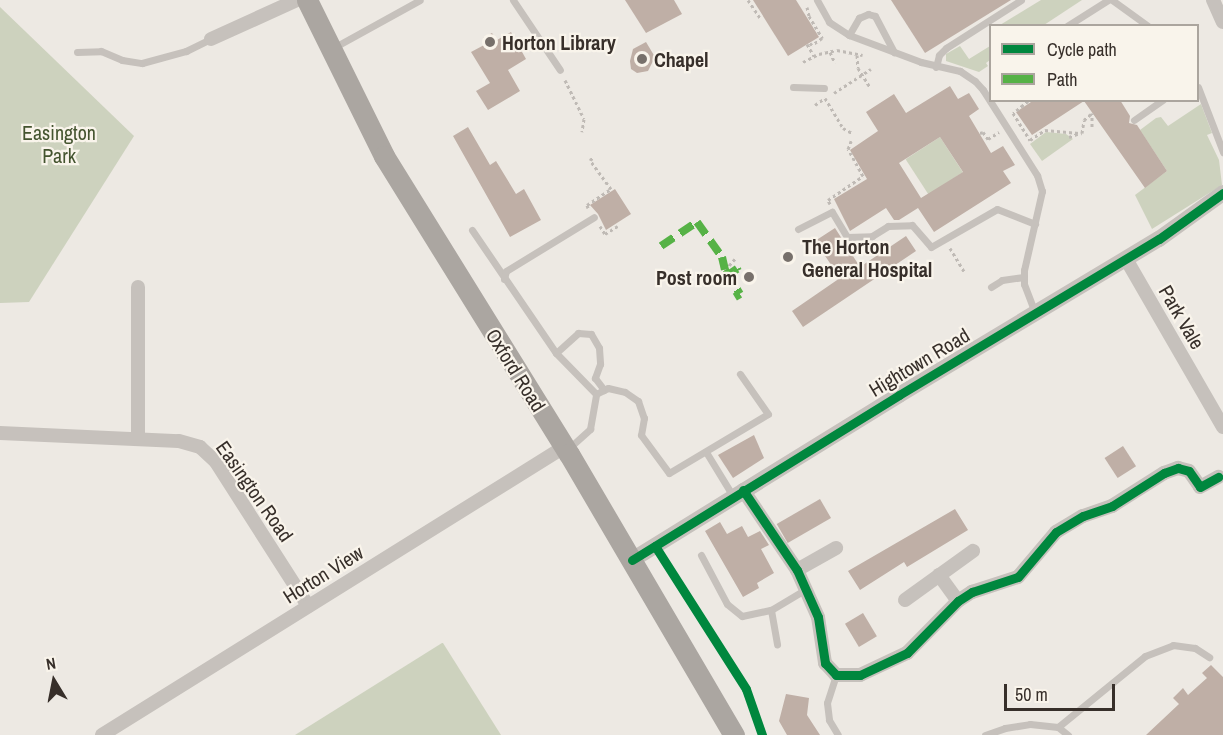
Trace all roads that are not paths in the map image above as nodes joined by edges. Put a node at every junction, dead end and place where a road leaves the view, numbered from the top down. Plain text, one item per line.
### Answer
1 (297, 0) edge
2 (307, 0) edge
3 (420, 0) edge
4 (513, 0) edge
5 (817, 0) edge
6 (1021, 0) edge
7 (1110, 0) edge
8 (1212, 0) edge
9 (1223, 22) edge
10 (1070, 24) edge
11 (1145, 24) edge
12 (849, 35) junction
13 (211, 39) joint
14 (331, 49) junction
15 (77, 52) dead end
16 (894, 52) junction
17 (936, 66) junction
18 (560, 70) road end
19 (989, 86) edge
20 (793, 87) dead end
21 (824, 88) dead end
22 (983, 90) junction
23 (1199, 92) edge
24 (989, 99) edge
25 (991, 102) edge
26 (1160, 102) edge
27 (1134, 120) dead end
28 (1223, 152) edge
29 (1223, 193) edge
30 (594, 217) road end
31 (1035, 224) junction
32 (798, 229) dead end
33 (472, 230) dead end
34 (1126, 259) junction
35 (1024, 277) junction
36 (504, 279) junction
37 (138, 287) dead end
38 (990, 287) dead end
39 (1035, 313) junction
40 (556, 353) junction
41 (740, 374) dead end
42 (604, 390) junction
43 (596, 394) junction
44 (1223, 426) edge
45 (0, 433) edge
46 (138, 439) junction
47 (565, 449) junction
48 (706, 452) junction
49 (1218, 477) dead end
50 (738, 494) junction
51 (836, 548) dead end
52 (973, 551) dead end
53 (701, 555) dead end
54 (632, 560) junction
55 (797, 570) junction
56 (939, 575) junction
57 (806, 589) junction
58 (905, 600) dead end
59 (958, 601) junction
60 (308, 606) junction
61 (771, 610) junction
62 (777, 645) dead end
63 (1209, 657) dead end
64 (836, 675) junction
65 (1058, 727) junction
66 (999, 732) edge
67 (102, 735) edge
68 (734, 735) edge
69 (838, 735) edge
70 (985, 735) edge
71 (1068, 735) edge

1 - 13 street
2 - 14 main road, Oxford Road
3 - 14 lane
4 - 18 lane
5 - 12 lane
6 - 17 lane
7 - 10 lane
7 - 11 lane
8 - 9 street
12 - 16 lane
12 - 16 lane
13 - 15 lane
14 - 47 main road, Oxford Road
16 - 17 lane
17 - 22 lane
19 - 22 lane
20 - 21 lane
22 - 24 lane
23 - 28 lane
25 - 31 lane
26 - 27 lane
29 - 34 street, Hightown Road
30 - 36 lane
31 - 32 lane
31 - 35 lane
33 - 36 lane
34 - 39 street, Hightown Road
34 - 44 street, Park Vale
35 - 38 lane
35 - 39 lane
36 - 40 lane
37 - 46 street
39 - 50 street, Hightown Road
40 - 42 lane
40 - 43 lane
41 - 48 lane
42 - 43 lane
42 - 48 lane
43 - 47 lane
45 - 46 street, Easington Road
46 - 60 street, Easington Road
47 - 54 main road, Oxford Road
47 - 60 street, Horton View
48 - 50 lane
49 - 59 street
50 - 54 street, Hightown Road
50 - 55 street
51 - 55 street
52 - 56 street
53 - 61 lane
54 - 68 main road, Oxford Road
55 - 57 street
56 - 58 street
56 - 59 street
57 - 61 lane
57 - 64 street
59 - 64 street
60 - 67 street, Horton View
61 - 62 lane
63 - 65 lane
64 - 69 lane
65 - 66 lane
65 - 71 lane
66 - 70 lane

